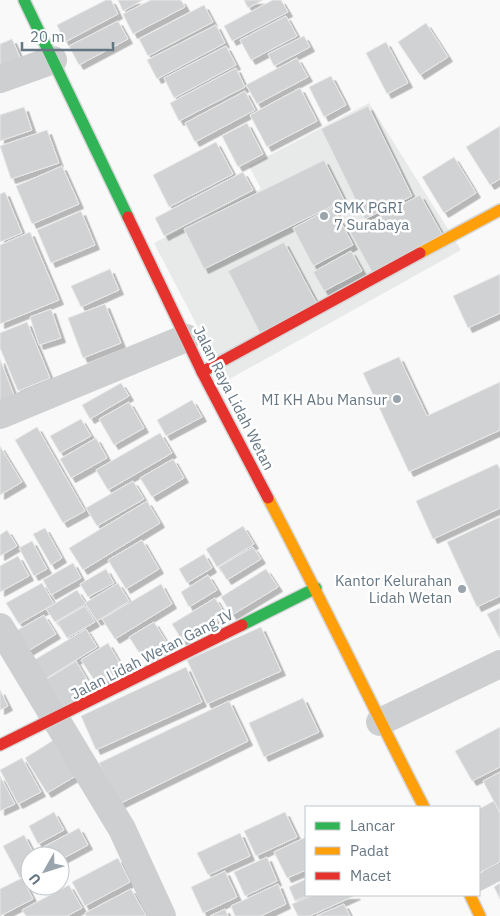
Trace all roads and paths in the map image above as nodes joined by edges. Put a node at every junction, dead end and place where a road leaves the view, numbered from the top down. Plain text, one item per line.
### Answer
1 (24, 0) edge
2 (53, 60) junction
3 (0, 79) edge
4 (500, 210) edge
5 (186, 338) junction
6 (202, 372) junction
7 (0, 415) edge
8 (316, 588) junction
9 (0, 627) edge
10 (500, 664) edge
11 (55, 719) junction
12 (380, 722) junction
13 (0, 745) edge
14 (423, 806) edge
15 (500, 872) edge
16 (480, 882) edge
17 (470, 896) edge
18 (162, 916) edge
19 (480, 916) edge

1 - 2 main road, Jalan Raya Lidah Wetan
2 - 3 street
2 - 5 main road, Jalan Raya Lidah Wetan
4 - 6 main road
5 - 6 main road, Jalan Raya Lidah Wetan
5 - 7 street
6 - 8 main road, Jalan Raya Lidah Wetan
8 - 11 main road, Jalan Lidah Wetan Gang IV
8 - 12 main road, Jalan Raya Lidah Wetan
9 - 11 street
10 - 12 street
11 - 13 main road, Jalan Lidah Wetan Gang IV
11 - 18 street
12 - 14 main road, Jalan Raya Lidah Wetan
15 - 16 lane
17 - 19 main road

